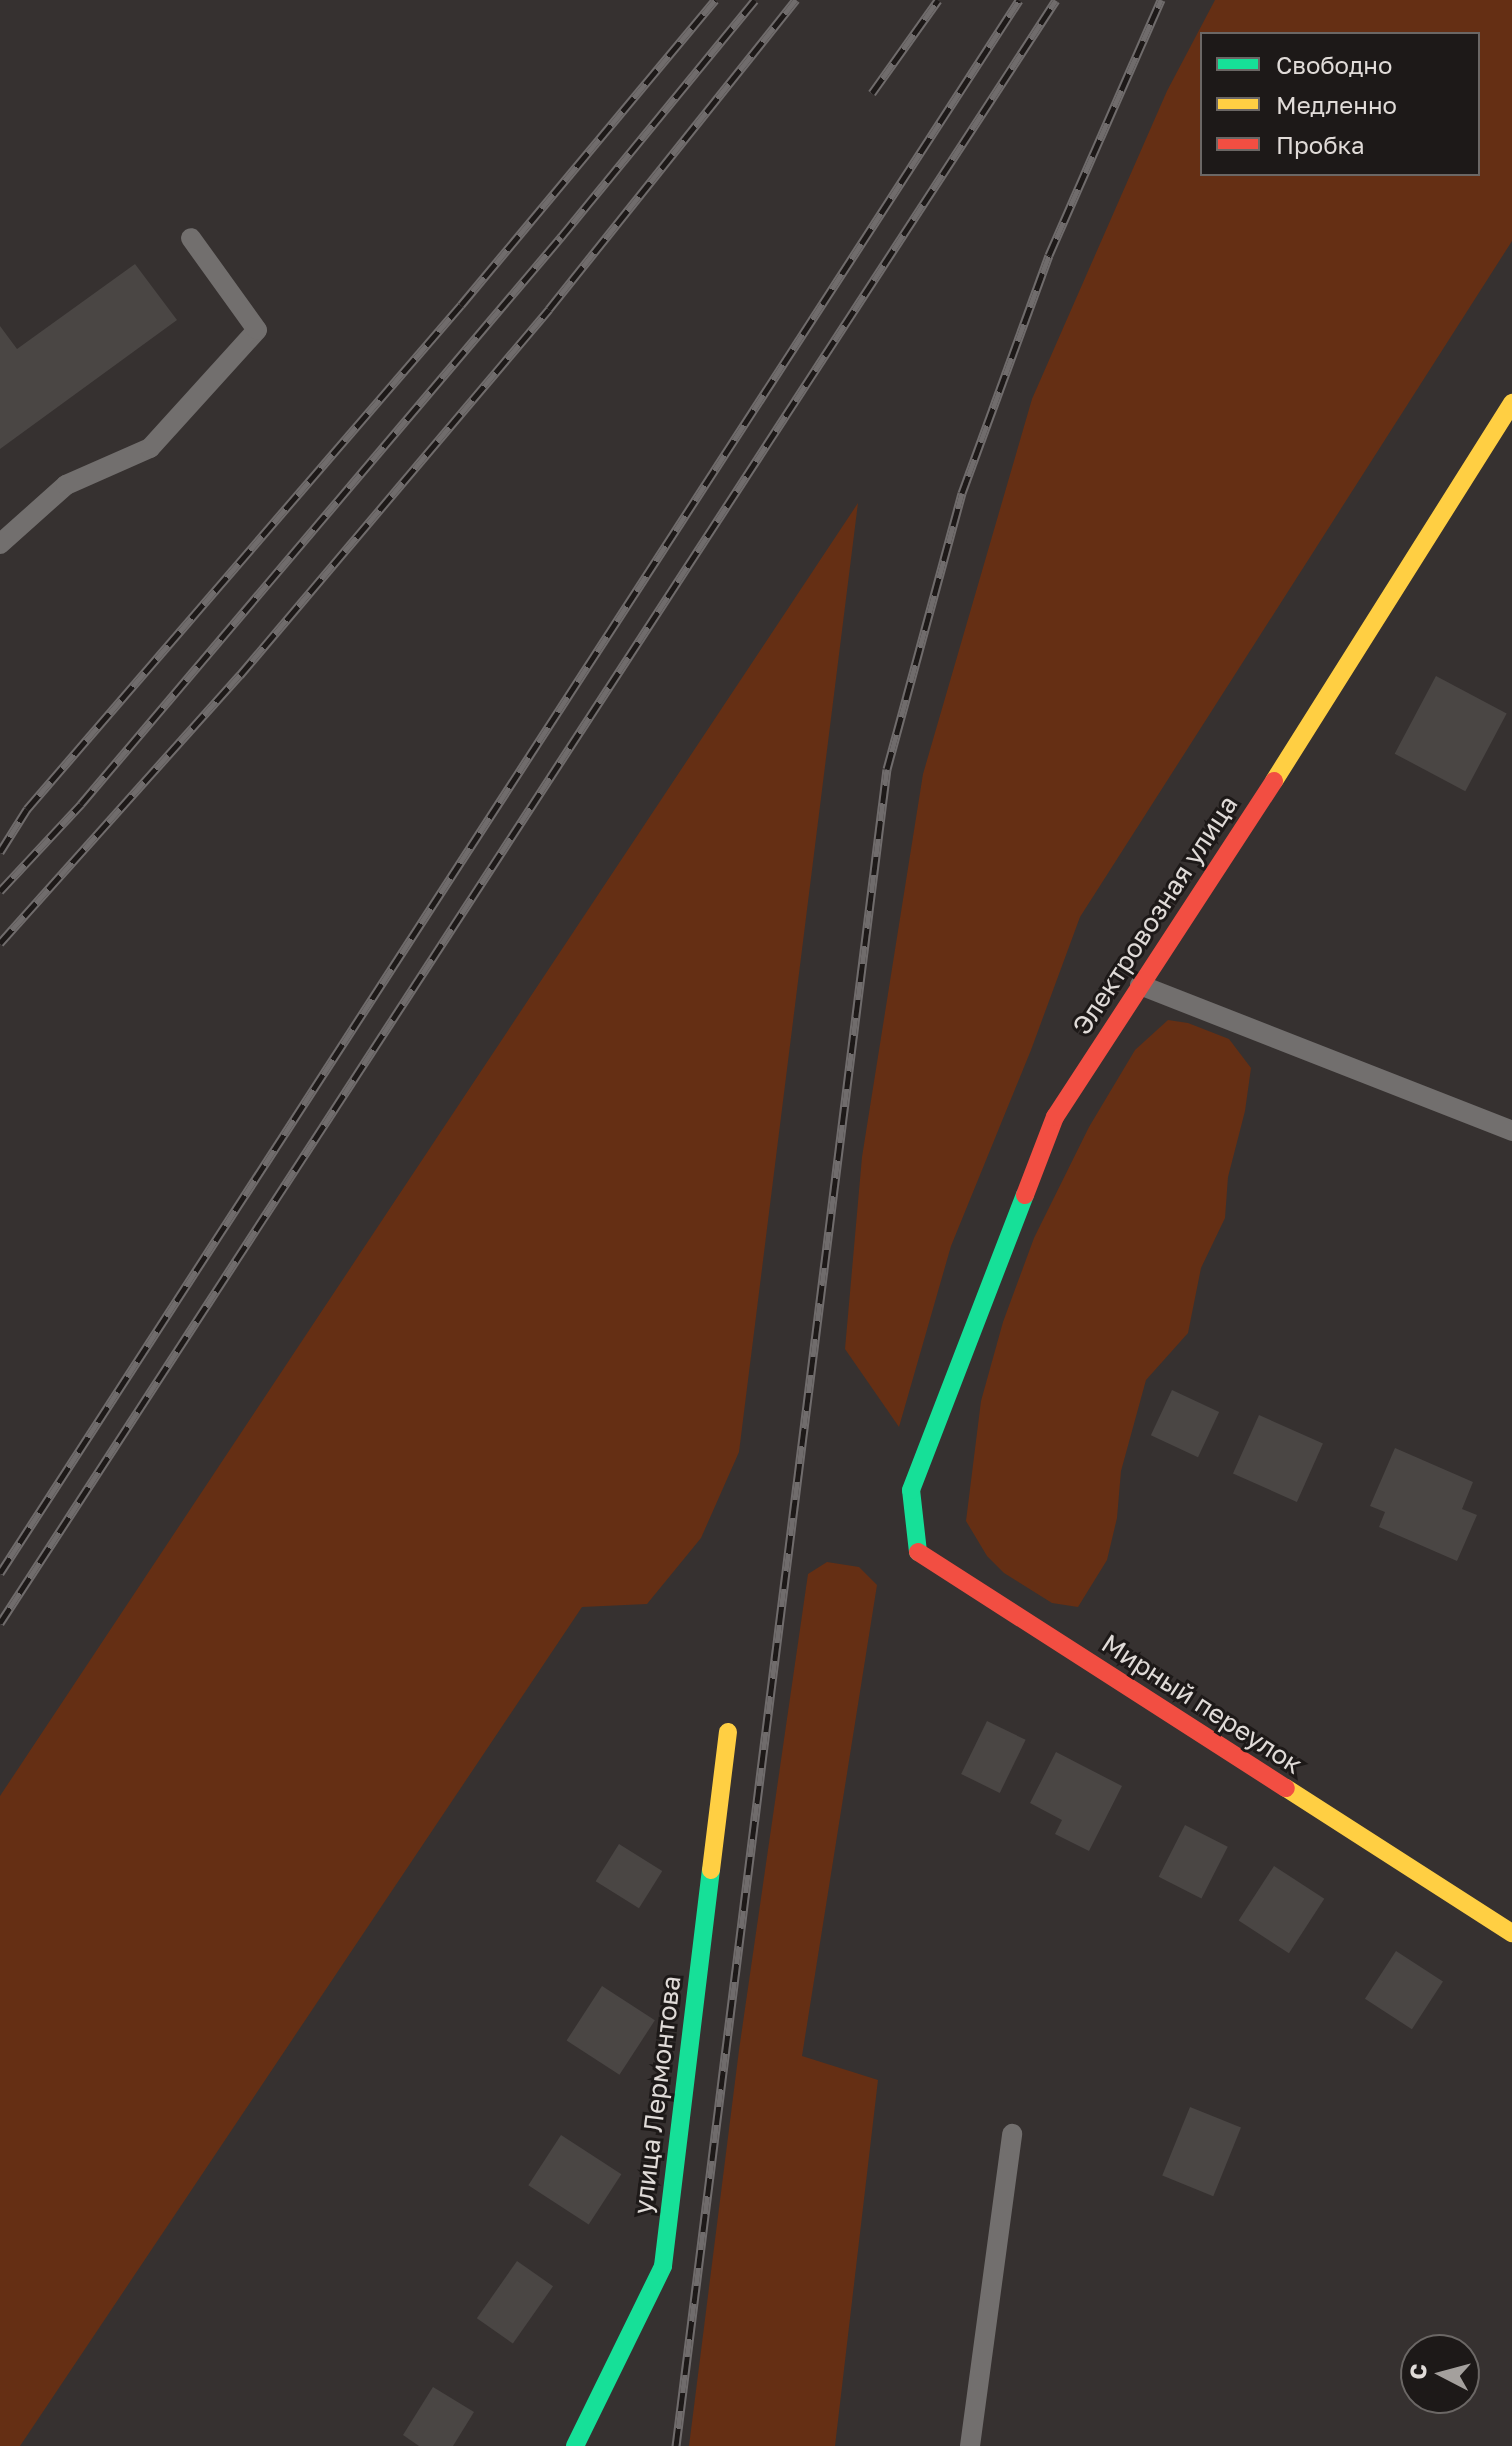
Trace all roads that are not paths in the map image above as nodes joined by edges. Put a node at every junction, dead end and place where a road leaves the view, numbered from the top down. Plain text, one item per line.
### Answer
1 (191, 238) dead end
2 (1512, 403) edge
3 (0, 544) edge
4 (1140, 985) junction
5 (1512, 1131) edge
6 (911, 1490) joint
7 (728, 1732) dead end
8 (1512, 1933) edge
9 (1012, 2134) dead end
10 (575, 2446) edge
11 (970, 2446) edge

1 - 3 lane
2 - 4 street, Электровозная улица
4 - 5 lane
4 - 6 street, Электровозная улица
6 - 8 street, Мирный переулок
7 - 10 street, улица Лермонтова
9 - 11 lane

